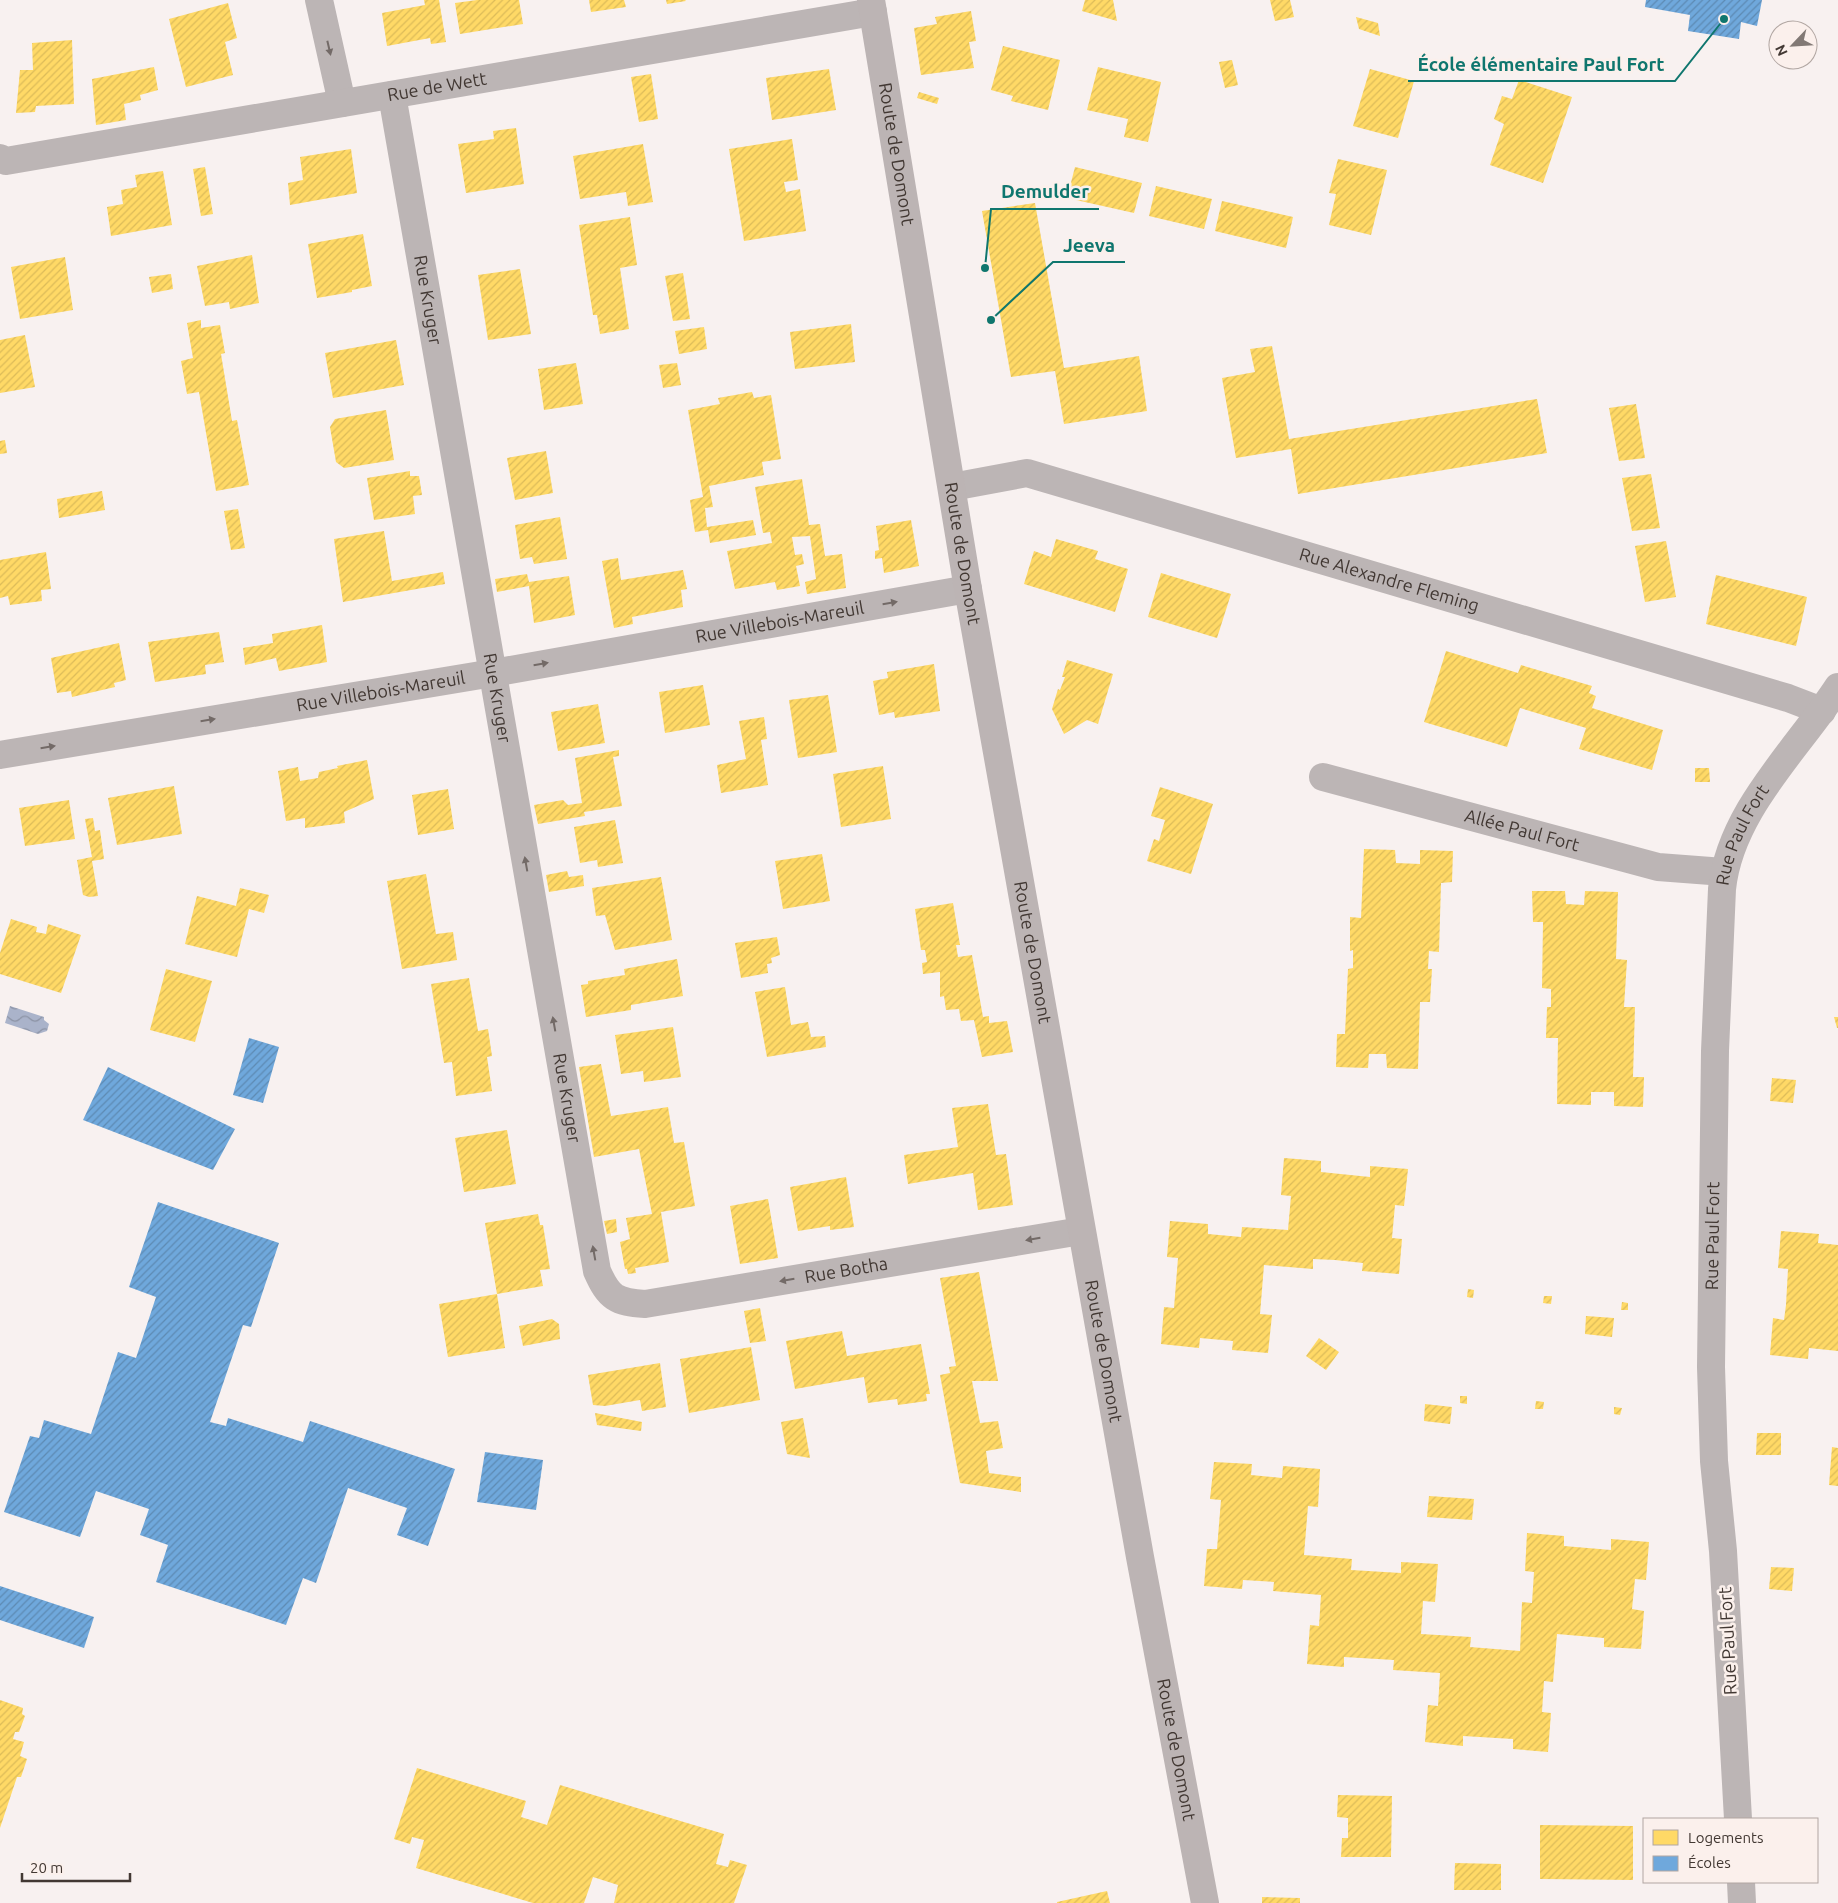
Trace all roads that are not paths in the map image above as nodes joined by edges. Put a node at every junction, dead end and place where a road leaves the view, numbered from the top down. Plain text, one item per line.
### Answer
1 (319, 0) edge
2 (872, 6) edge
3 (392, 96) junction
4 (342, 103) junction
5 (2, 164) edge
6 (952, 487) junction
7 (968, 589) junction
8 (493, 673) junction
9 (1838, 686) edge
10 (1822, 711) junction
11 (0, 755) edge
12 (1323, 777) dead end
13 (1724, 872) junction
14 (1081, 1230) junction
15 (612, 1298) joint
16 (1738, 1818) edge
17 (1741, 1883) edge
18 (1205, 1903) edge
19 (1742, 1903) edge

1 -> 4 street
2 - 3 street, Rue de Wett
2 - 6 main road, Route de Domont
3 - 4 street, Rue de Wett
3 - 8 street, Rue Kruger
4 - 5 street, Rue de Wett
6 - 7 main road, Route de Domont
6 - 10 street, Rue Alexandre Fleming
8 -> 7 street, Rue Villebois-Mareuil
7 - 14 main road, Route de Domont
11 -> 8 street, Rue Villebois-Mareuil
15 -> 8 street, Rue Kruger
9 - 10 street, Rue Paul Fort
10 - 13 street, Rue Paul Fort
12 - 13 street, Allée Paul Fort
13 - 16 street, Rue Paul Fort
14 -> 15 street, Rue Botha
14 - 18 main road, Route de Domont
17 - 19 street

